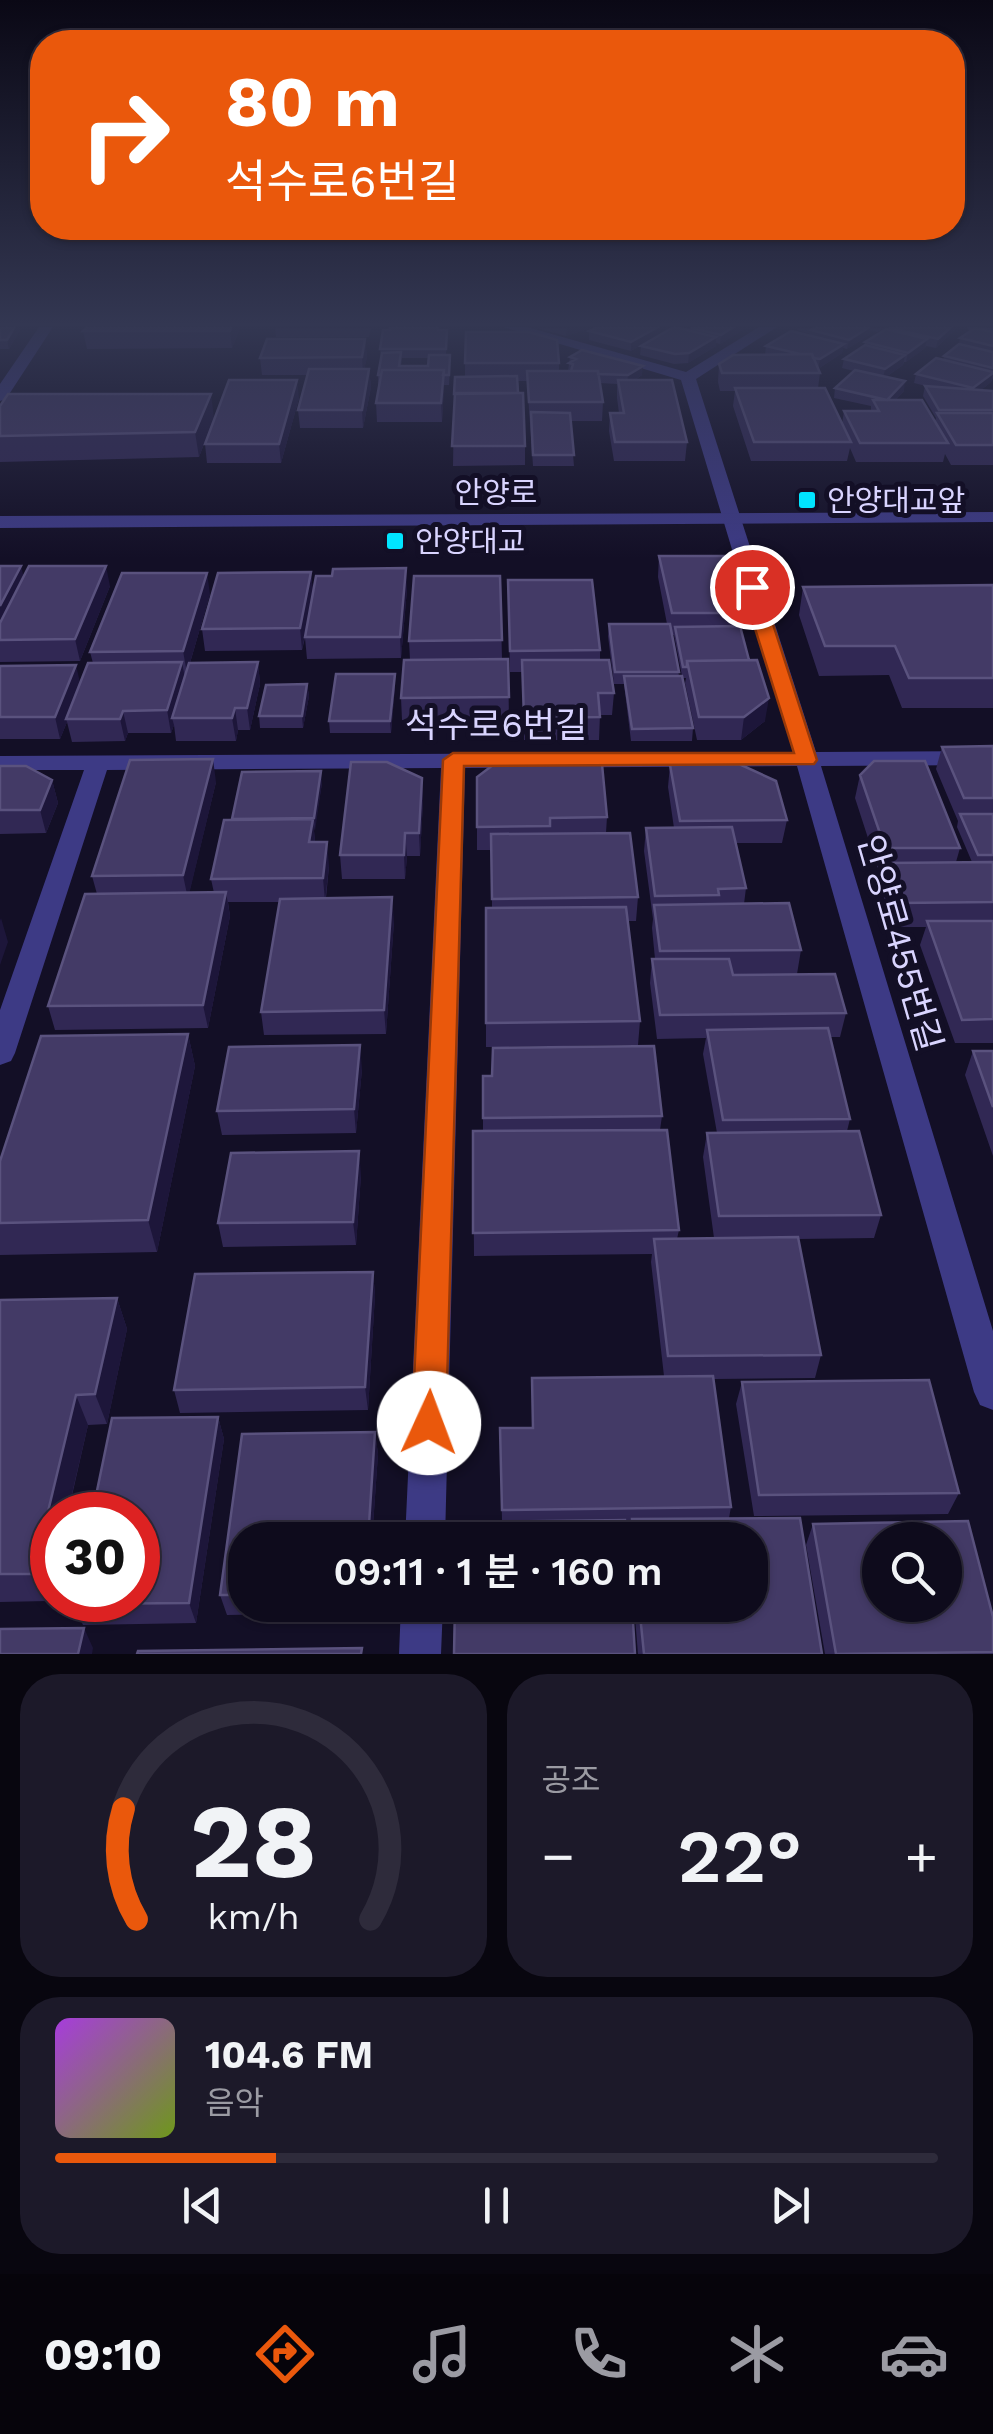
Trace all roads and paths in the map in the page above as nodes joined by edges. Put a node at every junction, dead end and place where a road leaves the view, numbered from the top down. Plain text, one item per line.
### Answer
1 (696, 404) edge
2 (993, 517) edge
3 (729, 518) junction
4 (0, 522) edge
5 (993, 758) edge
6 (453, 760) junction
7 (807, 760) junction
8 (98, 762) junction
9 (0, 763) edge
10 (0, 1053) edge
11 (993, 1392) edge
12 (425, 1522) edge
13 (421, 1622) edge
14 (420, 1654) edge

1 - 3 street, 안양로455번길
2 - 3 street, 안양로
3 - 4 street, 안양로
3 - 7 street, 안양로455번길
5 - 7 street, 석수로6번길
6 - 7 street, 석수로6번길
6 - 8 street, 석수로6번길
6 - 12 street
7 - 11 street, 안양로455번길
8 - 9 street, 석수로6번길
8 - 10 street
13 - 14 street

